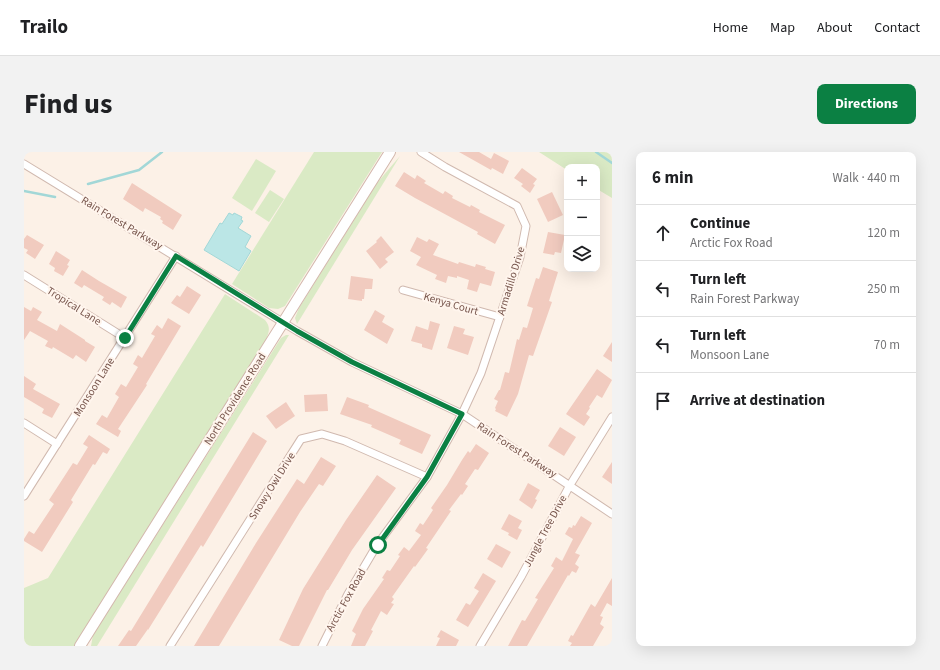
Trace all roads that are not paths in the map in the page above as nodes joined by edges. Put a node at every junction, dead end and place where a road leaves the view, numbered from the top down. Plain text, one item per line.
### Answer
1 (390, 152) edge
2 (421, 152) edge
3 (24, 164) edge
4 (176, 256) junction
5 (24, 275) edge
6 (403, 290) dead end
7 (500, 317) junction
8 (283, 322) junction
9 (125, 338) junction
10 (462, 414) junction
11 (612, 417) edge
12 (24, 423) edge
13 (57, 444) junction
14 (427, 477) junction
15 (570, 485) junction
16 (24, 496) edge
17 (612, 514) edge
18 (80, 646) edge
19 (170, 646) edge
20 (322, 646) edge
21 (480, 646) edge

1 - 8 street, North Providence Road
2 - 7 street, Armadillo Drive
3 - 4 street, Rain Forest Parkway
4 - 8 street, Rain Forest Parkway
4 - 9 street, Monsoon Lane
5 - 9 street, Tropical Lane
6 - 7 street, Kenya Court
7 - 10 street, Armadillo Drive
8 - 10 street, Rain Forest Parkway
8 - 18 street, North Providence Road
9 - 13 street, Monsoon Lane
10 - 14 street, Arctic Fox Road
10 - 15 street, Rain Forest Parkway
11 - 15 street, Jungle Tree Drive
12 - 13 street
13 - 16 street, Monsoon Lane
14 - 19 street, Snowy Owl Drive
14 - 20 street, Arctic Fox Road
15 - 17 street, Rain Forest Parkway
15 - 21 street, Jungle Tree Drive

